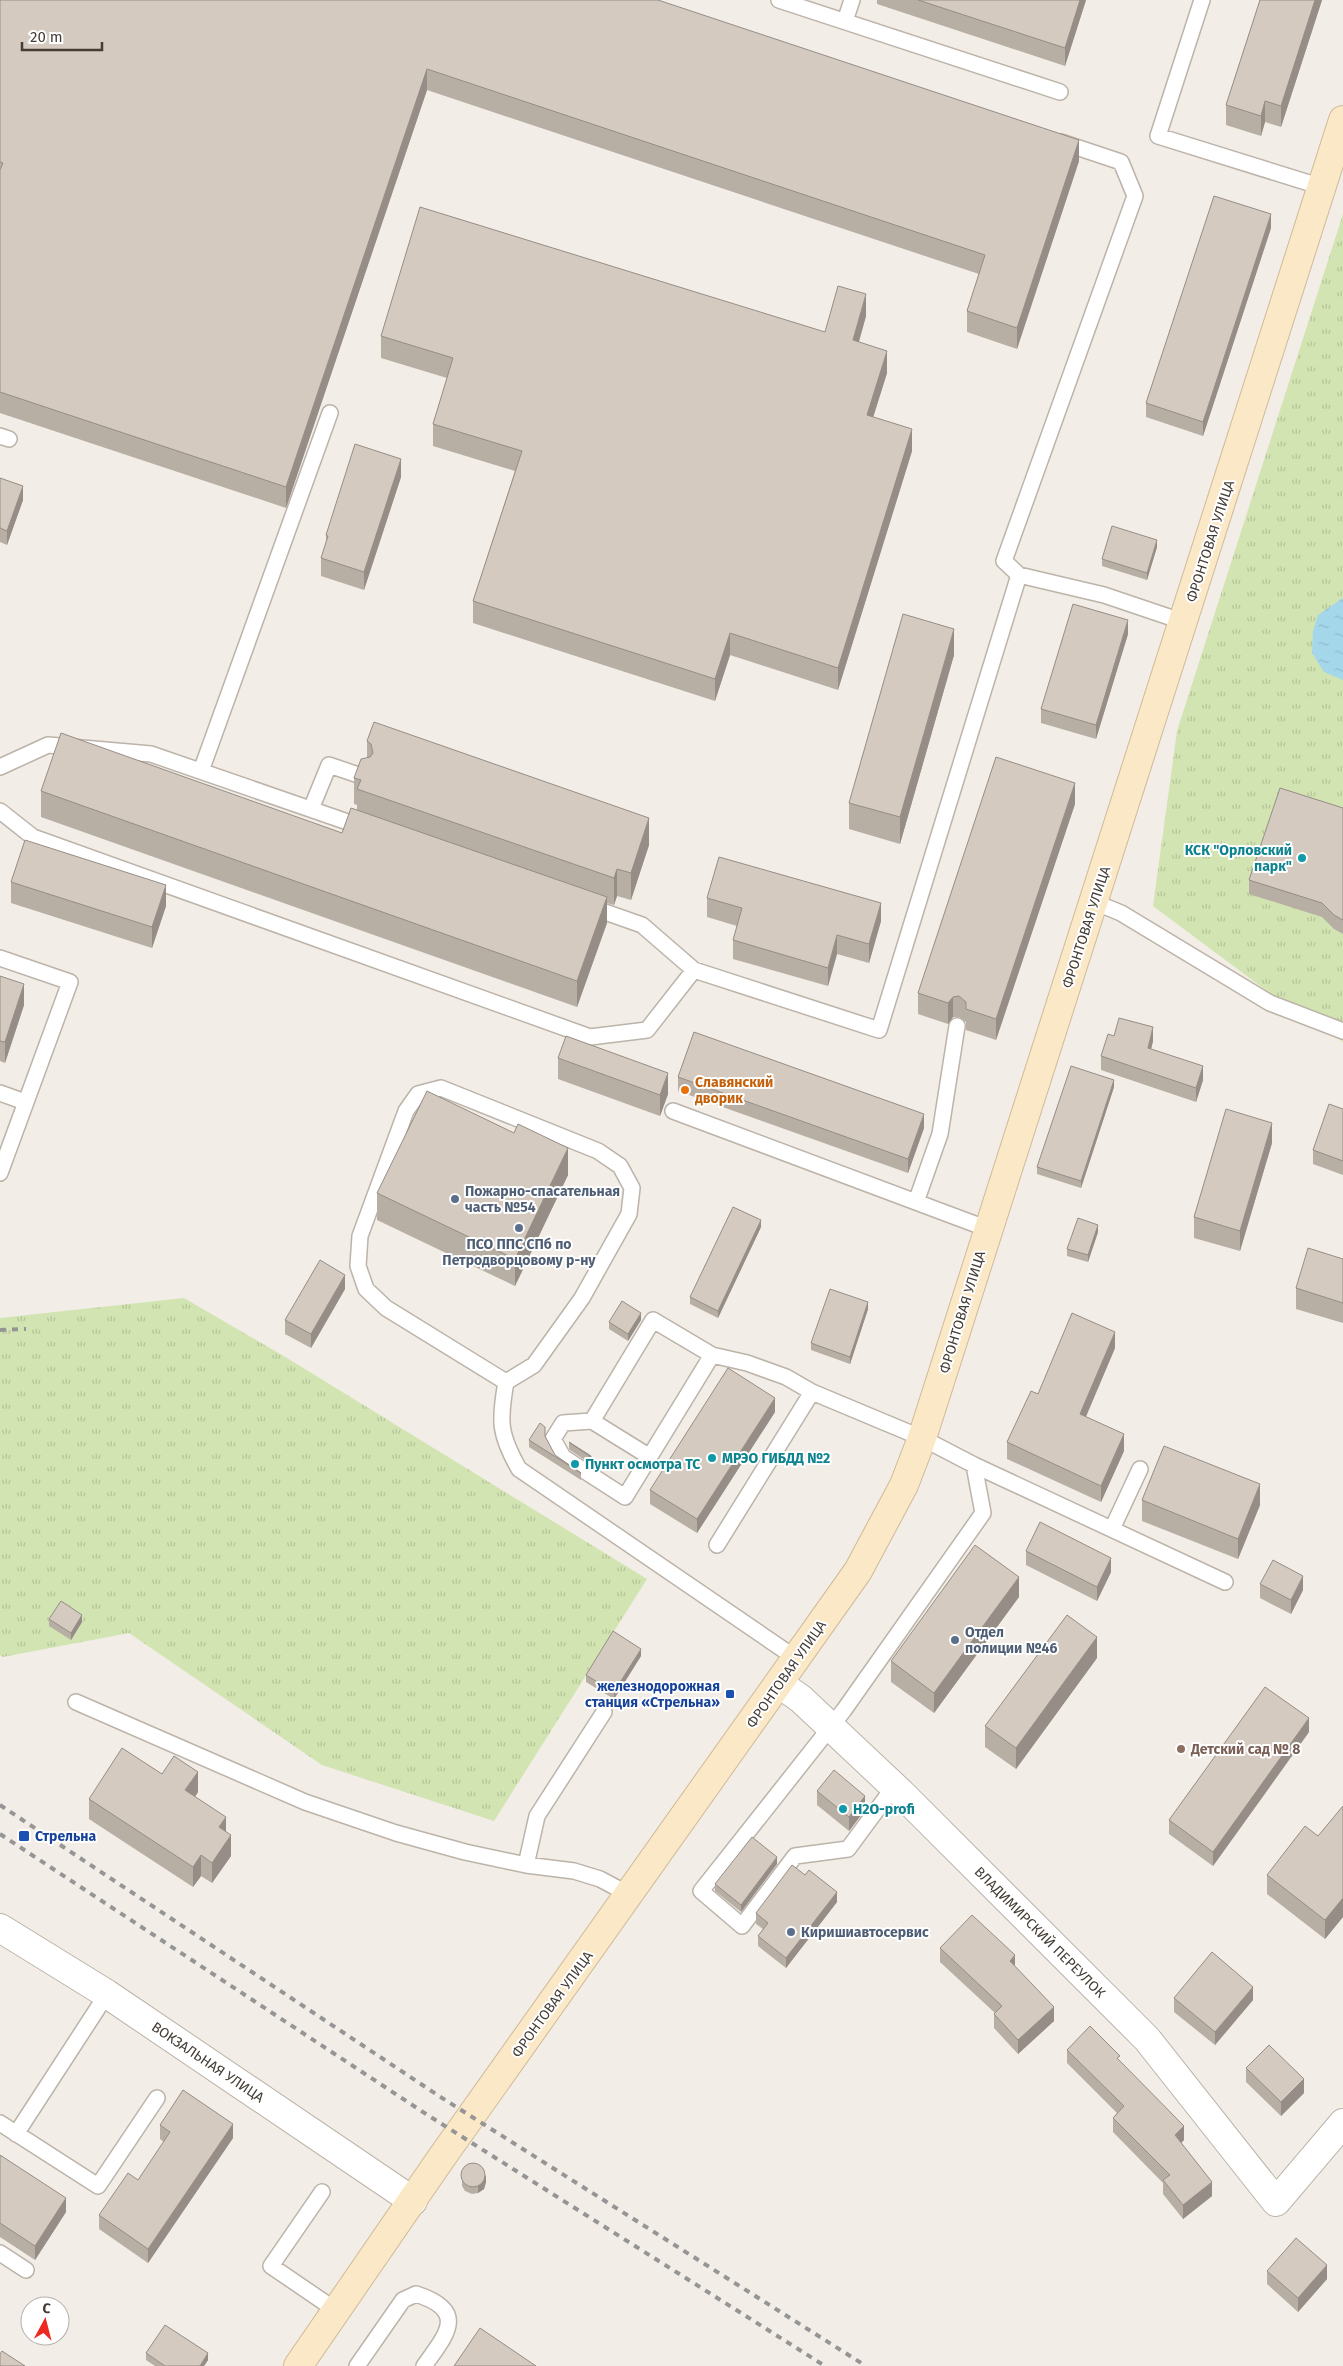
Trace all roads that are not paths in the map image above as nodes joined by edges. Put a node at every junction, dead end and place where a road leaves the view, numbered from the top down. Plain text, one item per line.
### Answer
1 (779, 0) edge
2 (852, 0) edge
3 (1202, 0) edge
4 (845, 21) junction
5 (1060, 92) dead end
6 (1343, 120) edge
7 (1046, 137) edge
8 (1322, 187) junction
9 (330, 413) dead end
10 (1019, 575) junction
11 (1184, 622) junction
12 (0, 767) edge
13 (201, 772) junction
14 (364, 777) edge
15 (311, 809) junction
16 (0, 811) edge
17 (375, 832) edge
18 (578, 902) edge
19 (1094, 902) junction
20 (0, 958) edge
21 (694, 970) junction
22 (957, 1026) dead end
23 (1343, 1031) edge
24 (0, 1093) edge
25 (26, 1102) junction
26 (673, 1111) dead end
27 (0, 1173) edge
28 (916, 1202) junction
29 (988, 1229) junction
30 (712, 1356) junction
31 (506, 1382) junction
32 (812, 1392) junction
33 (592, 1421) junction
34 (922, 1438) junction
35 (650, 1457) junction
36 (974, 1465) junction
37 (1140, 1469) dead end
38 (1112, 1529) junction
39 (717, 1545) dead end
40 (1226, 1582) dead end
41 (797, 1659) junction
42 (780, 1684) junction
43 (76, 1702) dead end
44 (604, 1712) dead end
45 (830, 1726) junction
46 (893, 1788) junction
47 (526, 1865) junction
48 (630, 1895) junction
49 (0, 1928) edge
50 (107, 1994) junction
51 (158, 2098) dead end
52 (0, 2123) edge
53 (1343, 2123) edge
54 (16, 2134) junction
55 (322, 2192) dead end
56 (412, 2201) junction
57 (0, 2253) edge
58 (26, 2270) dead end
59 (337, 2311) junction
60 (298, 2366) edge
61 (357, 2366) edge
62 (424, 2366) edge

1 - 4 lane
2 - 4 lane
3 - 8 lane
4 - 5 lane
6 - 8 main road, ФРОНТОВАЯ УЛИЦА
7 - 10 lane
8 - 11 main road, ФРОНТОВАЯ УЛИЦА
9 - 13 lane
10 - 11 lane
10 - 21 lane
11 - 19 main road, ФРОНТОВАЯ УЛИЦА
12 - 13 lane
13 - 15 lane
14 - 15 lane
15 - 17 lane
16 - 21 lane
18 - 21 lane
19 - 23 lane
19 - 29 main road, ФРОНТОВАЯ УЛИЦА
20 - 25 lane
22 - 28 lane
24 - 25 lane
25 - 27 lane
26 - 28 lane
28 - 29 lane
29 - 34 main road, ФРОНТОВАЯ УЛИЦА
30 - 32 lane
30 - 33 lane
30 - 35 lane
31 - 31 lane
31 - 41 lane
32 - 34 lane
32 - 39 lane
33 - 35 lane
33 - 35 lane
34 - 36 lane
34 - 41 main road, ФРОНТОВАЯ УЛИЦА
36 - 38 lane
36 - 45 lane
37 - 38 lane
38 - 40 lane
41 - 42 main road, ФРОНТОВАЯ УЛИЦА
42 - 45 street, ВЛАДИМИРСКИЙ ПЕРЕУЛОК
42 - 48 main road, ФРОНТОВАЯ УЛИЦА
43 - 47 lane
44 - 47 lane
45 - 46 street, ВЛАДИМИРСКИЙ ПЕРЕУЛОК
45 - 46 lane
46 - 53 street, ВЛАДИМИРСКИЙ ПЕРЕУЛОК
47 - 48 lane
48 - 56 main road, ФРОНТОВАЯ УЛИЦА
49 - 50 street, ВОКЗАЛЬНАЯ УЛИЦА
50 - 54 lane
50 - 56 street, ВОКЗАЛЬНАЯ УЛИЦА
51 - 54 lane
52 - 54 lane
55 - 59 lane
56 - 59 main road, ФРОНТОВАЯ УЛИЦА
57 - 58 lane
59 - 60 main road, ФРОНТОВАЯ УЛИЦА
61 - 62 lane

